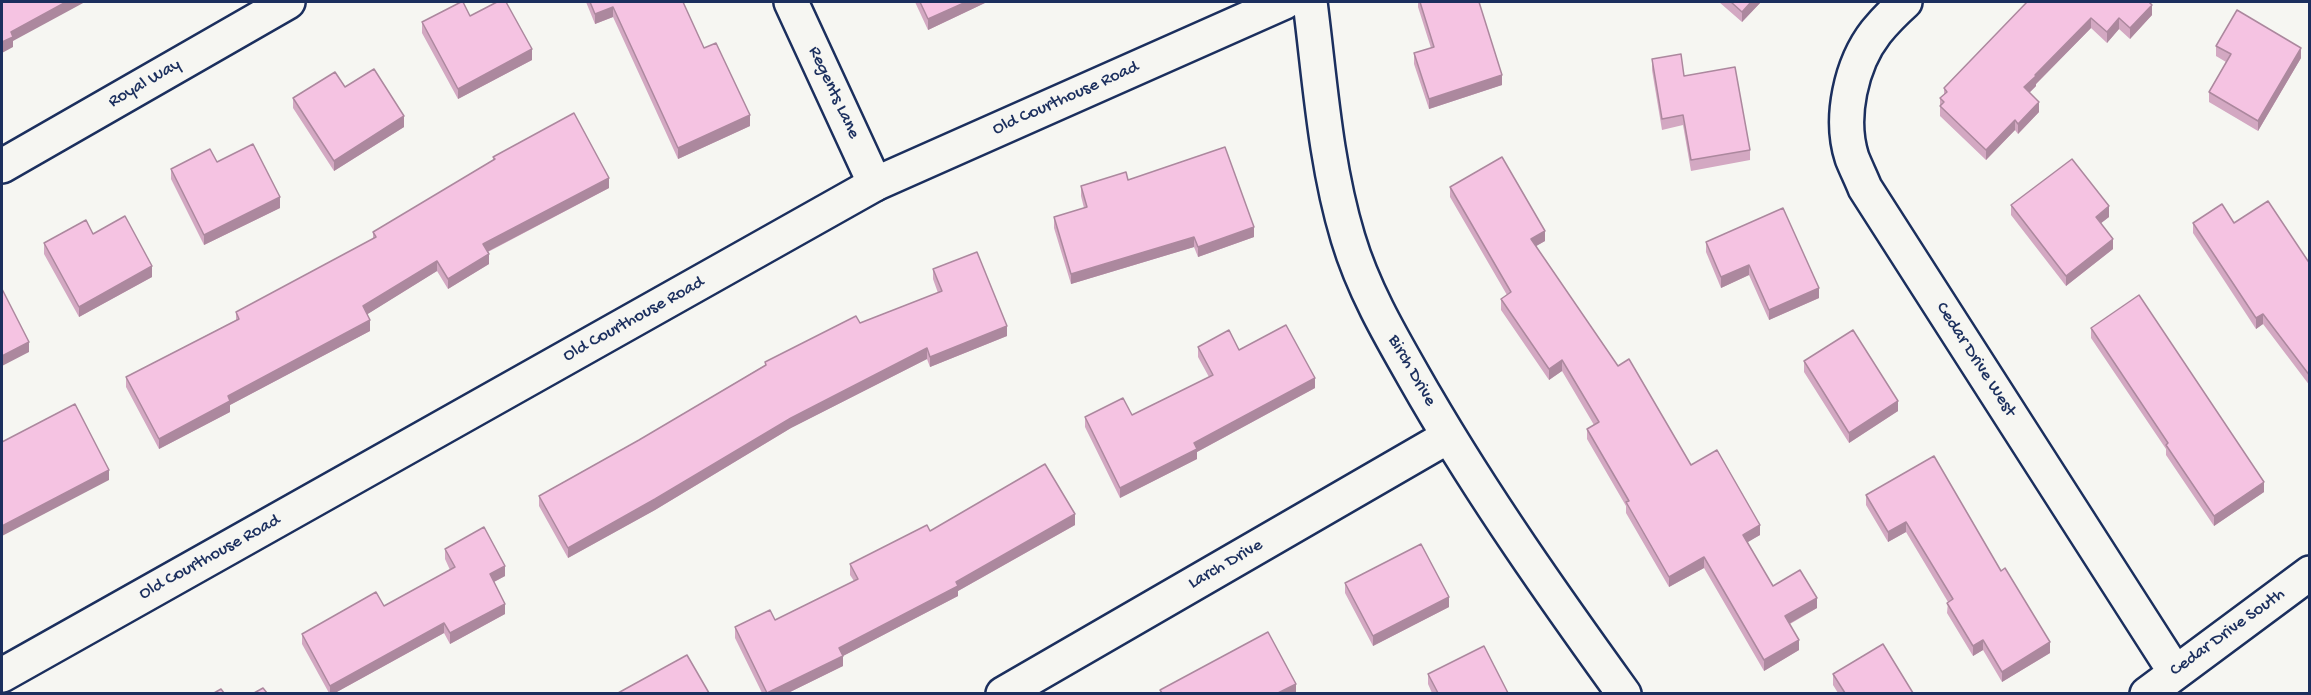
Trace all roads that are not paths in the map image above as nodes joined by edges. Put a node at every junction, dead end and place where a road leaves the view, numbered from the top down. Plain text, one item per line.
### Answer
1 (288, 2) edge
2 (791, 2) edge
3 (1286, 2) edge
4 (1310, 2) edge
5 (1905, 2) edge
6 (2, 166) edge
7 (876, 184) junction
8 (1449, 436) junction
9 (2310, 573) edge
10 (2175, 672) junction
11 (2, 675) edge
12 (1016, 690) edge
13 (1624, 693) edge
14 (2146, 693) edge

1 - 6 street, Royal Way
2 - 7 street, Regents Lane
3 - 7 street, Old Courthouse Road
4 - 8 street, Birch Drive
5 - 10 street, Cedar Drive West
7 - 11 street, Old Courthouse Road
8 - 12 street, Larch Drive
8 - 13 street, Birch Drive
9 - 10 street, Cedar Drive South
10 - 14 street, Cedar Drive South

